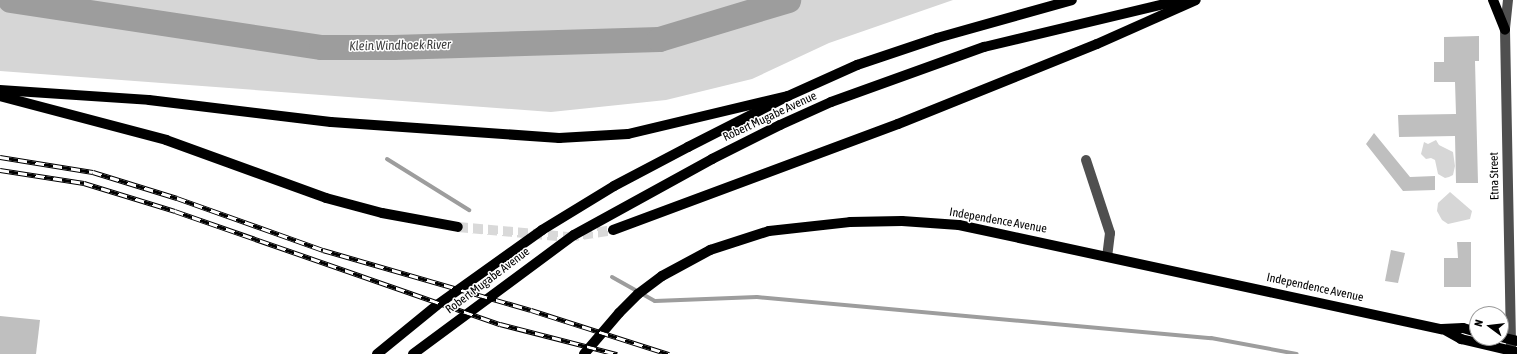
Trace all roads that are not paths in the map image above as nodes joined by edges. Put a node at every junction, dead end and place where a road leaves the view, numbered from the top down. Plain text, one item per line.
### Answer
1 (1072, 0) edge
2 (1182, 0) edge
3 (1196, 0) edge
4 (1493, 0) edge
5 (1508, 0) edge
6 (1505, 30) junction
7 (0, 90) edge
8 (0, 96) edge
9 (788, 96) junction
10 (1086, 160) dead end
11 (458, 227) tunnel mouth
12 (613, 230) tunnel mouth
13 (1107, 256) junction
14 (1442, 329) junction
15 (1469, 331) edge
16 (1510, 339) edge
17 (417, 351) edge
18 (1514, 352) edge
19 (378, 354) edge
20 (584, 354) edge

1 - 9 main road, Robert Mugabe Avenue
2 - 17 main road, Robert Mugabe Avenue
3 - 12 main road
4 - 6 main road
5 - 6 street, Etna Street
6 - 16 street, Etna Street
7 - 9 main road
8 - 11 main road
9 - 19 main road, Robert Mugabe Avenue
10 - 13 street
13 - 14 main road, Independence Avenue
13 - 20 main road, Independence Avenue
14 - 15 main road, Independence Avenue
14 - 18 main road, Independence Avenue
16 - 18 street, Etna Street

